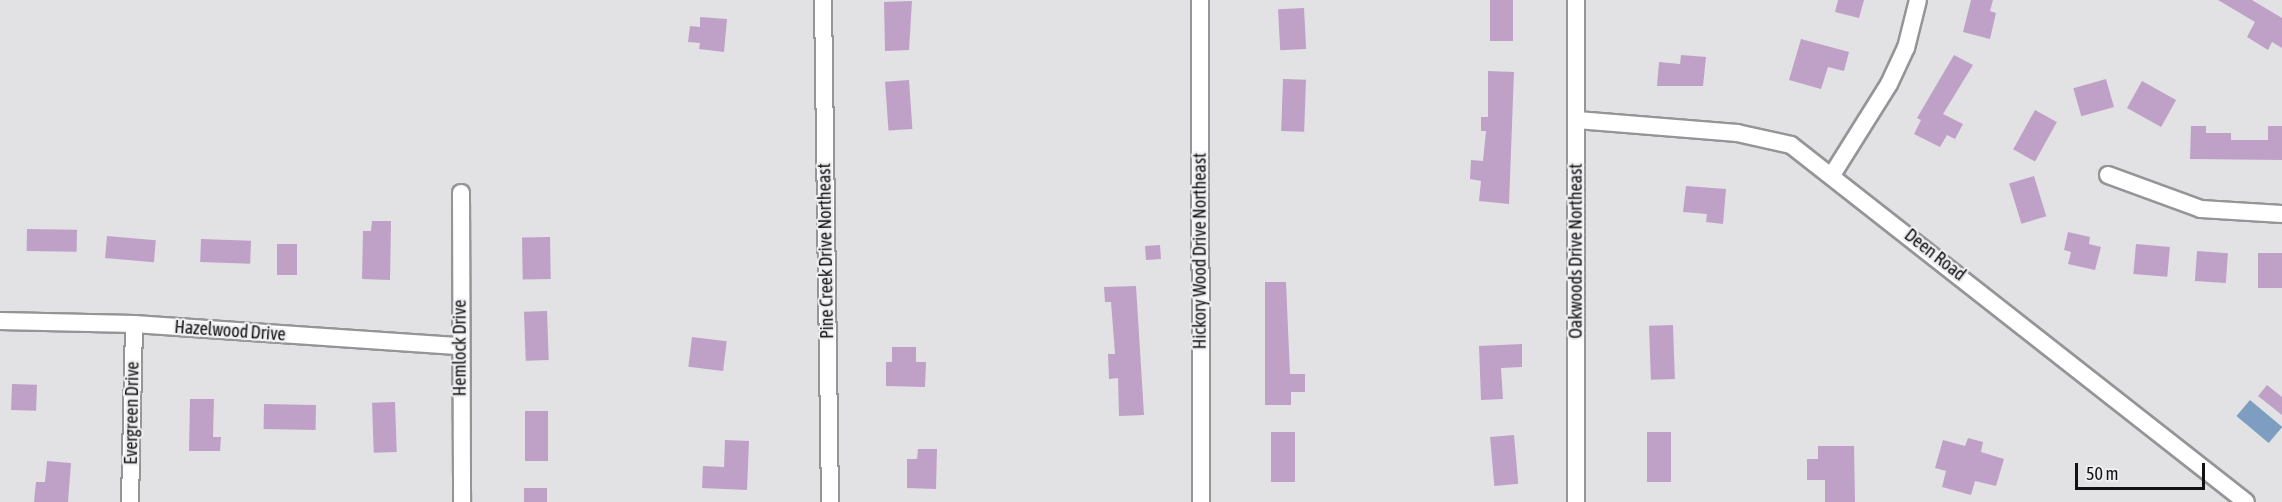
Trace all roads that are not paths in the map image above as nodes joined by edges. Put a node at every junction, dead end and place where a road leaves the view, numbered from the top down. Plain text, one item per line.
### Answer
1 (823, 0) edge
2 (1200, 0) edge
3 (1576, 0) edge
4 (1918, 0) edge
5 (1577, 120) junction
6 (1832, 175) junction
7 (2108, 175) dead end
8 (460, 193) dead end
9 (2282, 214) edge
10 (0, 321) edge
11 (134, 324) junction
12 (460, 346) junction
13 (130, 502) edge
14 (462, 502) edge
15 (830, 502) edge
16 (1201, 502) edge
17 (1576, 502) edge
18 (2246, 502) edge

1 - 15 street, Pine Creek Drive Northeast
2 - 16 street, Hickory Wood Drive Northeast
3 - 5 street, Oakwoods Drive Northeast
4 - 6 street
5 - 6 street, Deen Road
5 - 17 street, Oakwoods Drive Northeast
6 - 18 street, Deen Road
7 - 9 street
8 - 12 street, Hemlock Drive
10 - 11 street, Hazelwood Drive
11 - 12 street, Hazelwood Drive
11 - 13 street, Evergreen Drive
12 - 14 street, Hemlock Drive

